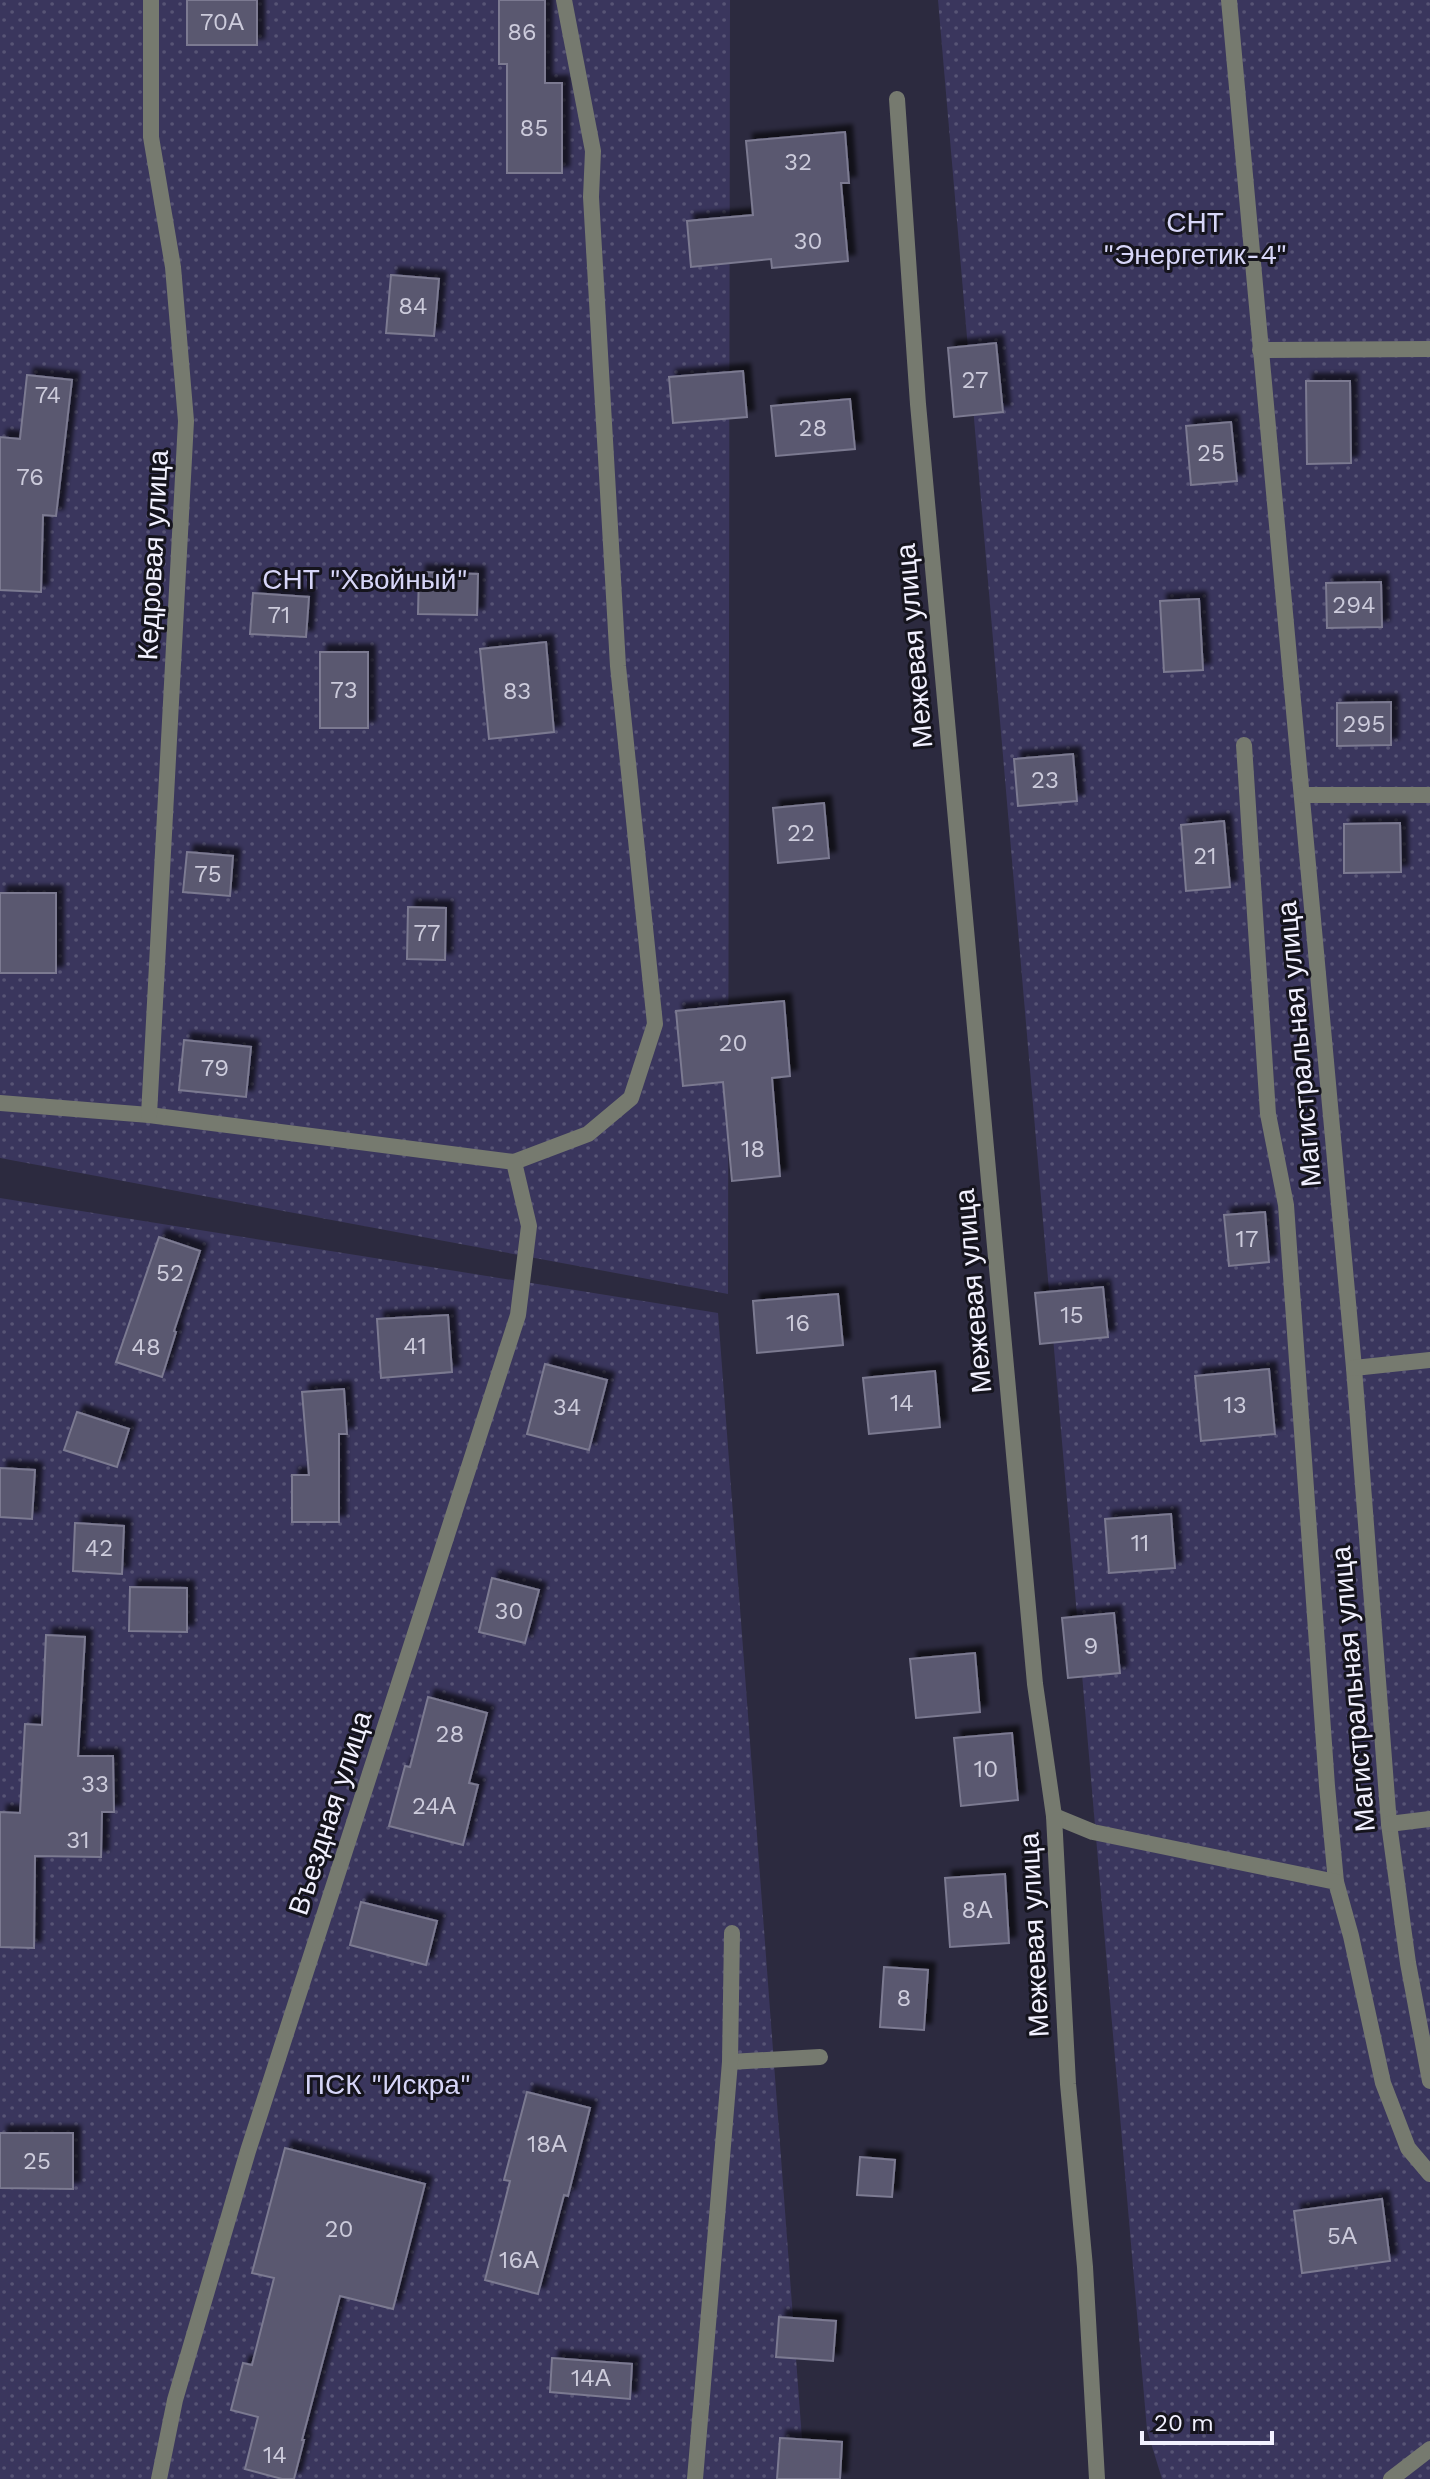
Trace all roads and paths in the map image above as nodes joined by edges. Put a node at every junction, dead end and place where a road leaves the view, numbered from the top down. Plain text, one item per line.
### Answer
1 (151, 0) edge
2 (564, 0) edge
3 (1229, 0) edge
4 (897, 99) dead end
5 (1430, 349) edge
6 (1260, 350) junction
7 (1244, 745) dead end
8 (1303, 795) junction
9 (1430, 795) edge
10 (0, 1103) edge
11 (149, 1115) junction
12 (514, 1162) junction
13 (1430, 1360) edge
14 (1354, 1368) junction
15 (1054, 1816) junction
16 (1430, 1819) edge
17 (1389, 1824) junction
18 (1336, 1882) junction
19 (732, 1933) dead end
20 (820, 2057) dead end
21 (730, 2062) junction
22 (1430, 2081) edge
23 (1430, 2174) edge
24 (1430, 2449) edge
25 (159, 2479) edge
26 (695, 2479) edge
27 (1097, 2479) edge
28 (1391, 2479) edge

1 - 11 street, Кедровая улица
2 - 12 street
3 - 6 street, Магистральная улица
4 - 15 street, Межевая улица
5 - 6 street
6 - 8 street, Магистральная улица
7 - 18 street
8 - 9 street
8 - 14 street, Магистральная улица
10 - 11 street
11 - 12 street
12 - 25 street, Въездная улица
13 - 14 street
14 - 17 street, Магистральная улица
15 - 18 street
15 - 27 street, Межевая улица
16 - 17 street
17 - 22 street, Магистральная улица
18 - 23 street
19 - 21 street
20 - 21 street
21 - 26 street
24 - 28 street

